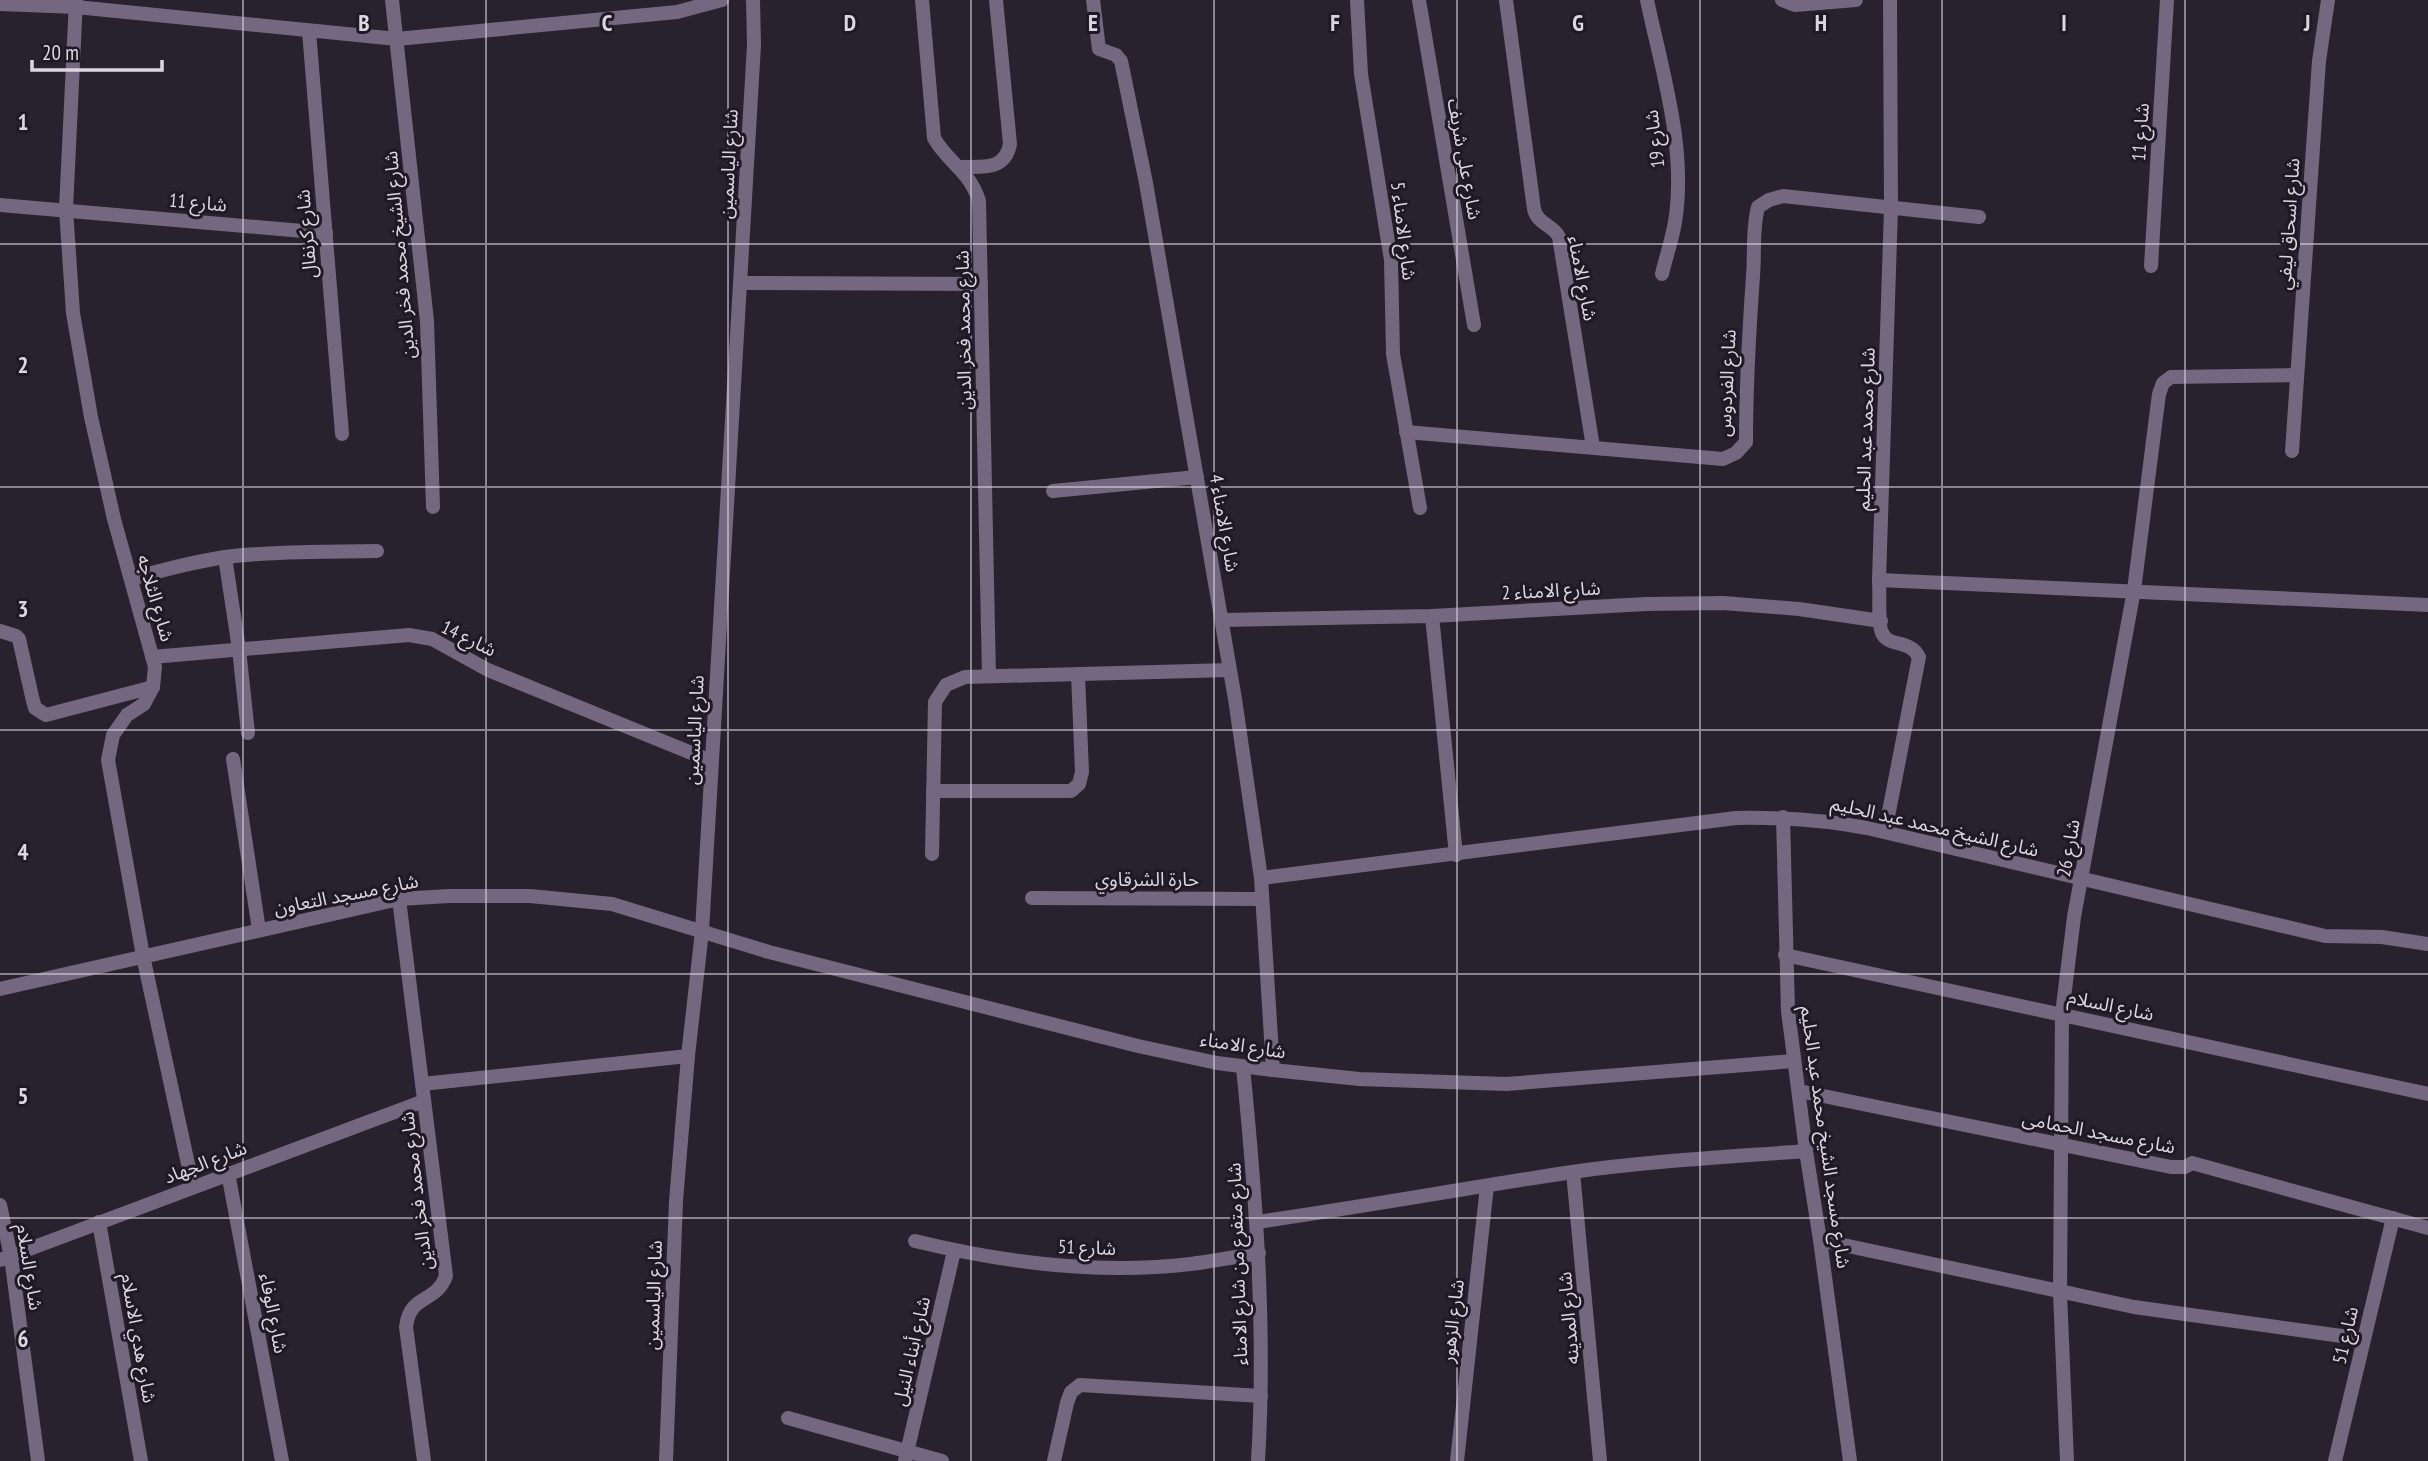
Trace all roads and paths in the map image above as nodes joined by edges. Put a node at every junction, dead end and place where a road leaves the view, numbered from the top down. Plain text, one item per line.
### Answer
1 (392, 0) edge
2 (722, 0) edge
3 (752, 0) edge
4 (922, 0) edge
5 (996, 0) edge
6 (1093, 0) edge
7 (1357, 0) edge
8 (1419, 0) edge
9 (1506, 0) edge
10 (1647, 0) edge
11 (1782, 0) edge
12 (1856, 0) edge
13 (1890, 0) edge
14 (2167, 0) edge
15 (2328, 0) edge
16 (0, 4) edge
17 (76, 4) edge
18 (309, 32) junction
19 (397, 39) junction
20 (958, 167) junction
21 (0, 205) edge
22 (1891, 208) junction
23 (66, 209) junction
24 (1979, 217) dead end
25 (326, 233) junction
26 (2151, 266) dead end
27 (1662, 274) dead end
28 (741, 283) junction
29 (981, 284) junction
30 (1474, 325) dead end
31 (2297, 374) junction
32 (1406, 432) junction
33 (342, 434) dead end
34 (1593, 447) junction
35 (2292, 451) dead end
36 (1197, 477) junction
37 (1052, 491) dead end
38 (433, 508) dead end
39 (1420, 508) dead end
40 (376, 551) dead end
41 (225, 557) junction
42 (131, 579) junction
43 (1879, 580) junction
44 (2134, 590) junction
45 (2428, 605) edge
46 (1433, 616) junction
47 (1223, 620) junction
48 (1881, 621) junction
49 (0, 631) edge
50 (239, 649) junction
51 (152, 657) junction
52 (1230, 670) junction
53 (1078, 674) junction
54 (989, 676) junction
55 (153, 687) junction
56 (248, 733) dead end
57 (233, 759) dead end
58 (711, 761) junction
59 (933, 791) junction
60 (1783, 817) junction
61 (1885, 832) junction
62 (932, 854) dead end
63 (1456, 855) junction
64 (1261, 878) junction
65 (2082, 880) junction
66 (1032, 898) dead end
67 (399, 899) junction
68 (1262, 899) junction
69 (258, 930) junction
70 (702, 931) junction
71 (2428, 944) edge
72 (1785, 954) junction
73 (143, 956) junction
74 (0, 989) edge
75 (2062, 1014) junction
76 (688, 1056) junction
77 (1794, 1061) junction
78 (1243, 1067) junction
79 (1273, 1070) junction
80 (422, 1084) junction
81 (1798, 1091) junction
82 (2428, 1094) edge
83 (424, 1101) junction
84 (2061, 1144) junction
85 (1806, 1152) junction
86 (1573, 1172) junction
87 (228, 1173) junction
88 (1487, 1186) junction
89 (193, 1187) junction
90 (0, 1205) edge
91 (2393, 1219) junction
92 (99, 1222) junction
93 (1257, 1222) junction
94 (2428, 1228) edge
95 (1820, 1240) junction
96 (915, 1241) dead end
97 (954, 1251) junction
98 (1259, 1253) junction
99 (5, 1258) edge
100 (2060, 1293) junction
101 (2363, 1339) junction
102 (1261, 1396) junction
103 (788, 1418) dead end
104 (906, 1456) edge
105 (38, 1461) edge
106 (141, 1461) edge
107 (282, 1461) edge
108 (424, 1461) edge
109 (666, 1461) edge
110 (942, 1461) edge
111 (1054, 1461) edge
112 (1258, 1461) edge
113 (1457, 1461) edge
114 (1600, 1461) edge
115 (1850, 1461) edge
116 (2067, 1461) edge
117 (2335, 1461) edge

1 - 19 street, شارع الشيخ محمد فخر الدين
2 - 19 street
3 - 28 street, شارع الياسمين
4 - 20 street, شارع محمد فخر الدين
5 - 20 street
6 - 36 street, شارع الامناء 4
7 - 32 street, شارع الامناء 5
8 - 30 street, شارع على شريف
9 - 34 street, شارع الامناء
10 - 27 street, شارع 19
11 - 12 street
13 - 22 street, شارع محمد عبد الحليم
14 - 26 street, شارع 11
15 - 31 street, شارع اسحاق ليفي
16 - 17 street
17 - 18 street
17 - 23 street, شارع الثلاجه
18 - 19 street
18 - 25 street, شارع كرنفال
19 - 38 street, شارع الشيخ محمد فخر الدين
20 - 29 street, شارع محمد فخر الدين
21 - 23 street, شارع 11
22 - 24 street, شارع الفردوس
22 - 34 street, شارع الفردوس
22 - 43 street, شارع محمد عبد الحليم
23 - 25 street, شارع 11
23 - 42 street, شارع الثلاجه
25 - 33 street, شارع كرنفال
28 - 29 street
28 - 58 street, شارع الياسمين
29 - 54 street, شارع محمد فخر الدين
31 - 35 street, شارع اسحاق ليفي
31 - 44 street, شارع 26
32 - 34 street, شارع الفردوس
32 - 39 street, شارع الامناء 5
36 - 37 street
36 - 47 street, شارع الامناء 4
40 - 41 street
41 - 42 street
41 - 50 street
42 - 51 street, شارع الثلاجه
43 - 44 street
43 - 48 street, شارع محمد عبد الحليم
44 - 45 street
44 - 65 street, شارع 26
46 - 47 street, شارع الامناء 2
46 - 48 street, شارع الامناء 2
46 - 63 street
47 - 52 street, شارع الامناء 4
48 - 61 street
49 - 55 street
50 - 51 street, شارع 14
50 - 56 street
50 - 58 street, شارع 14
51 - 55 street, شارع الثلاجه
52 - 53 street
52 - 64 street, شارع الامناء 4
53 - 54 street
53 - 59 street
54 - 59 street
55 - 73 street
57 - 69 street
58 - 70 street, شارع الياسمين
59 - 62 street
60 - 61 street, شارع الشيخ محمد عبد الحليم
60 - 63 street, شارع الشيخ محمد عبد الحليم
60 - 72 street, شارع مسجد الشيخ محمد عبد الحليم
61 - 65 street, شارع الشيخ محمد عبد الحليم
63 - 64 street, شارع الشيخ محمد عبد الحليم
64 - 68 street, شارع الامناء 4
65 - 71 street, شارع الشيخ محمد عبد الحليم
65 - 75 street, شارع 26
66 - 68 street, حارة الشرقاوي
67 - 69 street, شارع مسجد التعاون
67 - 70 street, شارع مسجد التعاون
67 - 80 street, شارع محمد فخر الدين
68 - 79 street, شارع الامناء 4
69 - 73 street, شارع مسجد التعاون
70 - 76 street, شارع الياسمين
70 - 78 street, شارع الامناء
72 - 75 street, شارع السلام
72 - 77 street, شارع مسجد الشيخ محمد عبد الحليم
73 - 74 street, شارع مسجد التعاون
73 - 89 street
75 - 82 street, شارع السلام
75 - 84 street, شارع 26
76 - 80 street
76 - 109 street, شارع الياسمين
77 - 79 street, شارع الامناء
77 - 81 street, شارع مسجد الشيخ محمد عبد الحليم
78 - 79 street, شارع الامناء
78 - 93 street, شارع متفرع من شارع الامناء
80 - 83 street, شارع محمد فخر الدين
81 - 84 street, شارع مسجد الحمامى
81 - 85 street, شارع مسجد الشيخ محمد عبد الحليم
83 - 87 street, شارع الجهاد
83 - 108 street, شارع محمد فخر الدين
84 - 91 street, شارع مسجد الحمامى
84 - 100 street, شارع 26
85 - 86 street
85 - 95 street, شارع مسجد الشيخ محمد عبد الحليم
86 - 88 street
86 - 114 street, شارع المدينه
87 - 89 street, شارع الجهاد
87 - 107 street, شارع الوفاء
88 - 93 street
88 - 113 street, شارع الزهور
89 - 92 street, شارع الجهاد
90 - 99 street, شارع السلام
91 - 94 street, شارع مسجد الحمامى
91 - 101 street, شارع 51
92 - 99 street, شارع الجهاد
92 - 106 street, شارع هدي الاسلام
93 - 98 street, شارع متفرع من شارع الامناء
95 - 100 street
95 - 115 street, شارع مسجد الشيخ محمد عبد الحليم
96 - 97 street, شارع 51
97 - 98 street, شارع 51
97 - 104 street, شارع أبناء النيل
98 - 102 street, شارع متفرع من شارع الامناء
99 - 105 street, شارع السلام
100 - 101 street
100 - 116 street, شارع 26
101 - 117 street, شارع 51
102 - 111 street
102 - 112 street, شارع متفرع من شارع الامناء
103 - 104 street
104 - 110 street

